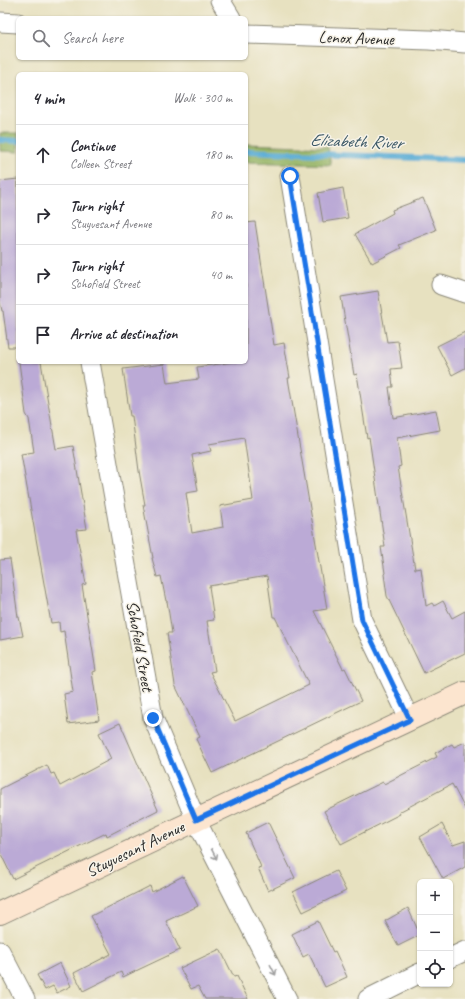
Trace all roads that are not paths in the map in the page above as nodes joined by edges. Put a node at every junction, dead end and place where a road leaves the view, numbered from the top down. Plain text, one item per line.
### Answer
1 (220, 0) edge
2 (230, 16) edge
3 (0, 22) edge
4 (16, 23) edge
5 (248, 34) edge
6 (465, 43) edge
7 (290, 176) dead end
8 (441, 285) dead end
9 (465, 293) edge
10 (90, 364) edge
11 (465, 693) edge
12 (410, 720) junction
13 (196, 820) junction
14 (0, 913) edge
15 (0, 951) edge
16 (465, 951) edge
17 (453, 957) edge
18 (417, 974) edge
19 (25, 999) edge
20 (287, 999) edge
21 (368, 999) edge

1 - 2 street
3 - 4 street
5 - 6 street, Lenox Avenue
7 - 12 street
8 - 9 street
10 - 13 street, Schofield Street
11 - 12 main road, Stuyvesant Avenue
12 - 13 main road, Stuyvesant Avenue
13 - 14 main road, Stuyvesant Avenue
13 -> 20 street, Schofield Street
15 - 19 street
16 - 17 street
18 - 21 street

